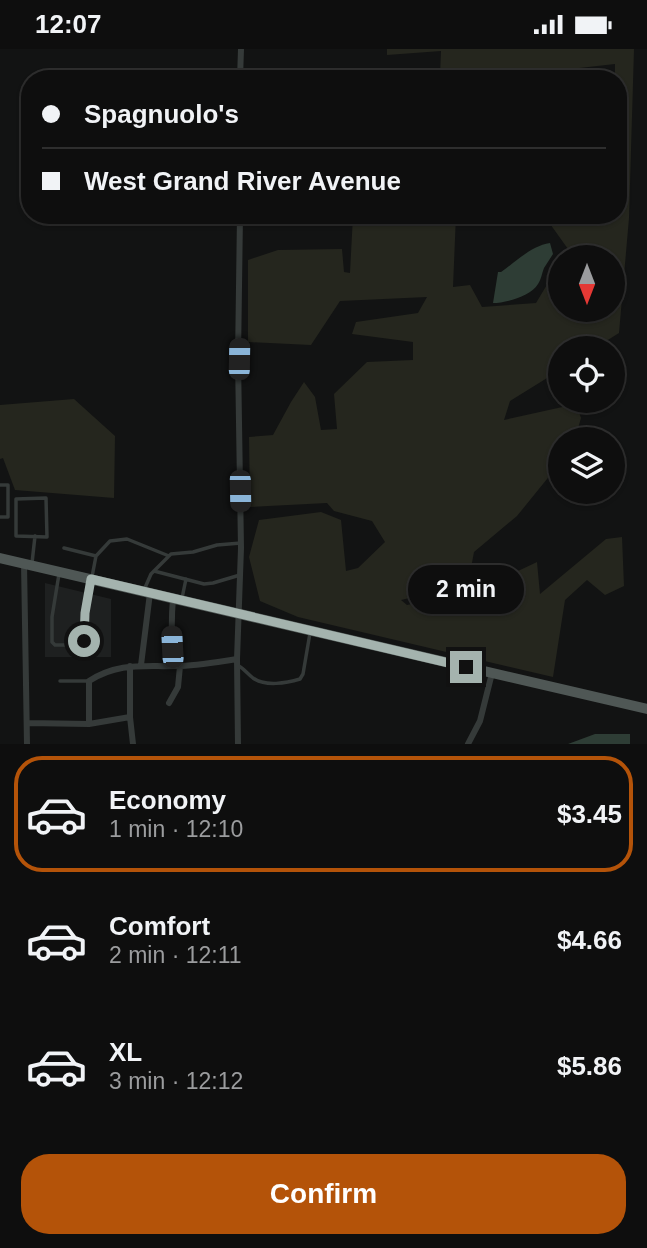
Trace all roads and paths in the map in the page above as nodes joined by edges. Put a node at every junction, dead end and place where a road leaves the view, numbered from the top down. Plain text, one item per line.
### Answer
1 (241, 49) edge
2 (240, 70) edge
3 (240, 224) edge
4 (0, 485) edge
5 (0, 517) edge
6 (34, 536) junction
7 (241, 543) junction
8 (64, 548) dead end
9 (96, 556) junction
10 (169, 556) junction
11 (0, 558) edge
12 (27, 564) junction
13 (154, 571) junction
14 (59, 572) junction
15 (240, 575) junction
16 (91, 579) junction
17 (186, 579) junction
18 (146, 592) junction
19 (177, 599) junction
20 (239, 614) junction
21 (310, 631) junction
22 (237, 662) junction
23 (141, 665) junction
24 (130, 666) junction
25 (177, 666) junction
26 (492, 673) junction
27 (60, 681) dead end
28 (89, 681) junction
29 (169, 703) dead end
30 (647, 709) edge
31 (130, 717) junction
32 (27, 723) junction
33 (89, 724) junction
34 (27, 744) edge
35 (133, 744) edge
36 (237, 744) edge
37 (468, 744) edge

1 - 2 street
3 - 7 street
4 - 5 lane
6 - 6 lane
6 - 12 lane
7 - 10 lane
7 - 15 street
8 - 9 lane
9 - 10 lane
9 - 16 lane
10 - 13 lane
11 - 12 main road
12 - 14 main road
12 - 32 street
13 - 17 lane
13 - 18 lane
14 - 16 main road
14 - 16 lane
15 - 17 lane
15 - 20 street
16 - 18 main road
17 - 19 lane
18 - 19 main road
18 - 23 street
19 - 20 main road
19 - 25 street
20 - 21 main road
20 - 22 street
21 - 22 lane
21 - 26 main road
22 - 25 street
22 - 36 street
23 - 24 street
23 - 25 street
24 - 28 street
24 - 31 street
25 - 29 street
26 - 30 main road
26 - 37 street
27 - 28 lane
28 - 33 street
31 - 33 street
31 - 35 street
32 - 33 street
32 - 34 street

